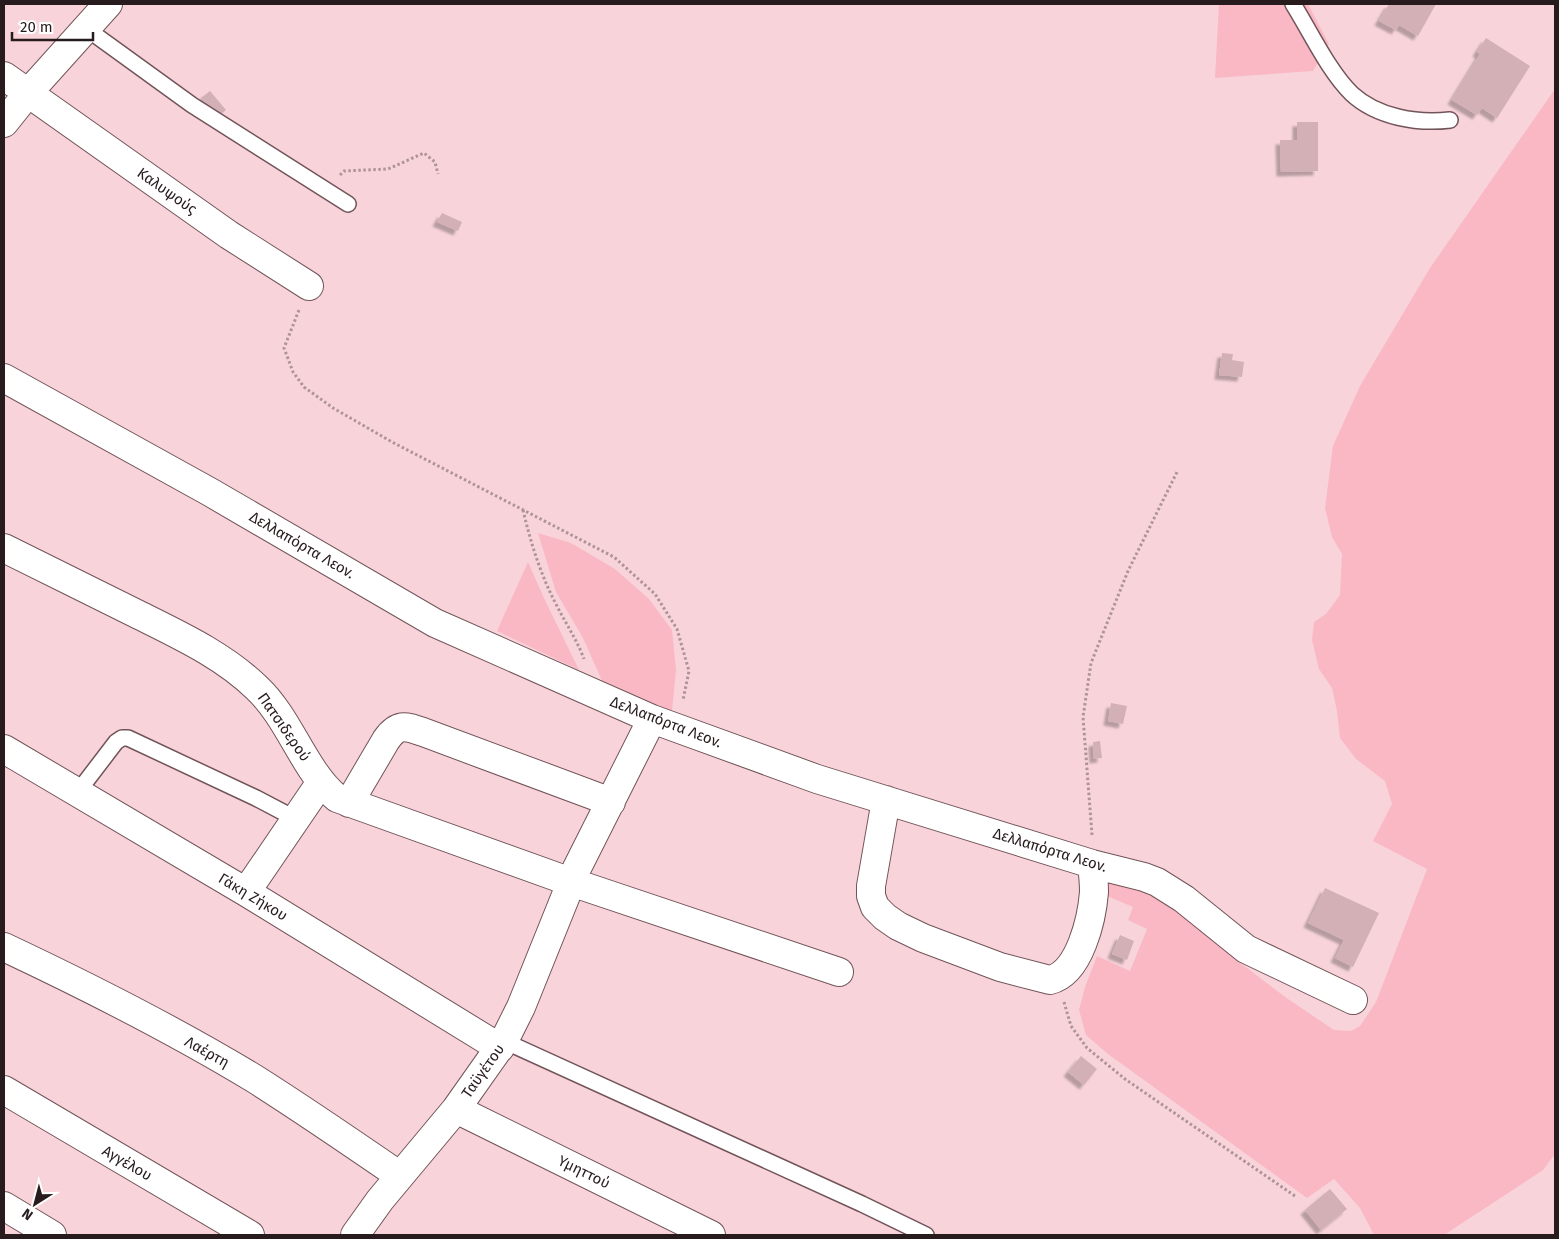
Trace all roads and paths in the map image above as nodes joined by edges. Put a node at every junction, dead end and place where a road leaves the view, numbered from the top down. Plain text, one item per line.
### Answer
1 (108, 4) edge
2 (1293, 4) edge
3 (86, 29) junction
4 (4, 76) edge
5 (28, 93) junction
6 (1450, 120) dead end
7 (4, 123) edge
8 (438, 174) dead end
9 (327, 191) junction
10 (348, 204) dead end
11 (309, 286) joint
12 (4, 378) edge
13 (1177, 472) dead end
14 (522, 510) junction
15 (4, 548) edge
16 (584, 689) junction
17 (652, 719) junction
18 (678, 728) junction
19 (4, 749) edge
20 (321, 782) junction
21 (77, 793) junction
22 (886, 800) junction
23 (610, 802) junction
24 (350, 803) junction
25 (296, 819) junction
26 (1092, 864) junction
27 (570, 882) junction
28 (246, 892) junction
29 (4, 946) edge
30 (839, 972) dead end
31 (1056, 978) junction
32 (1353, 1000) dead end
33 (502, 1044) junction
34 (4, 1090) edge
35 (456, 1109) junction
36 (400, 1176) junction
37 (1294, 1196) dead end
38 (4, 1206) edge
39 (52, 1235) edge
40 (250, 1235) edge
41 (355, 1235) edge
42 (711, 1235) edge
43 (926, 1235) edge

1 - 3 street
2 - 6 lane
3 - 5 street
3 - 9 lane
4 - 5 street, Καλυψούς
5 - 7 street
5 - 11 street, Καλυψούς
8 - 9 path
9 - 10 lane
11 - 14 path
12 - 16 street, Δελλαπόρτα Λεον.
13 - 26 path
14 - 16 path
14 - 18 path
15 - 20 street, Πατσιδερού
16 - 17 street, Δελλαπόρτα Λεον.
17 - 18 street, Δελλαπόρτα Λεον.
17 - 23 street, Ταϋγέτου
18 - 22 street, Δελλαπόρτα Λεον.
19 - 21 street, Γάκη Ζήκου
20 - 24 street, Πατσιδερού
20 - 25 street
21 - 25 lane
21 - 28 street, Γάκη Ζήκου
22 - 26 street, Δελλαπόρτα Λεον.
22 - 31 street
23 - 24 street
23 - 27 street, Ταϋγέτου
24 - 27 street, Πατσιδερού
25 - 28 street
26 - 31 street
26 - 32 street, Δελλαπόρτα Λεον.
27 - 30 street
27 - 33 street, Ταϋγέτου
28 - 33 street, Γάκη Ζήκου
29 - 36 street, Λαέρτη
31 - 37 path
33 - 35 street, Ταϋγέτου
33 - 43 lane
34 - 40 street, Αγγέλου
35 - 36 street, Ταϋγέτου
35 - 42 street, Υμηττού
36 - 41 street, Ταϋγέτου
38 - 39 street

